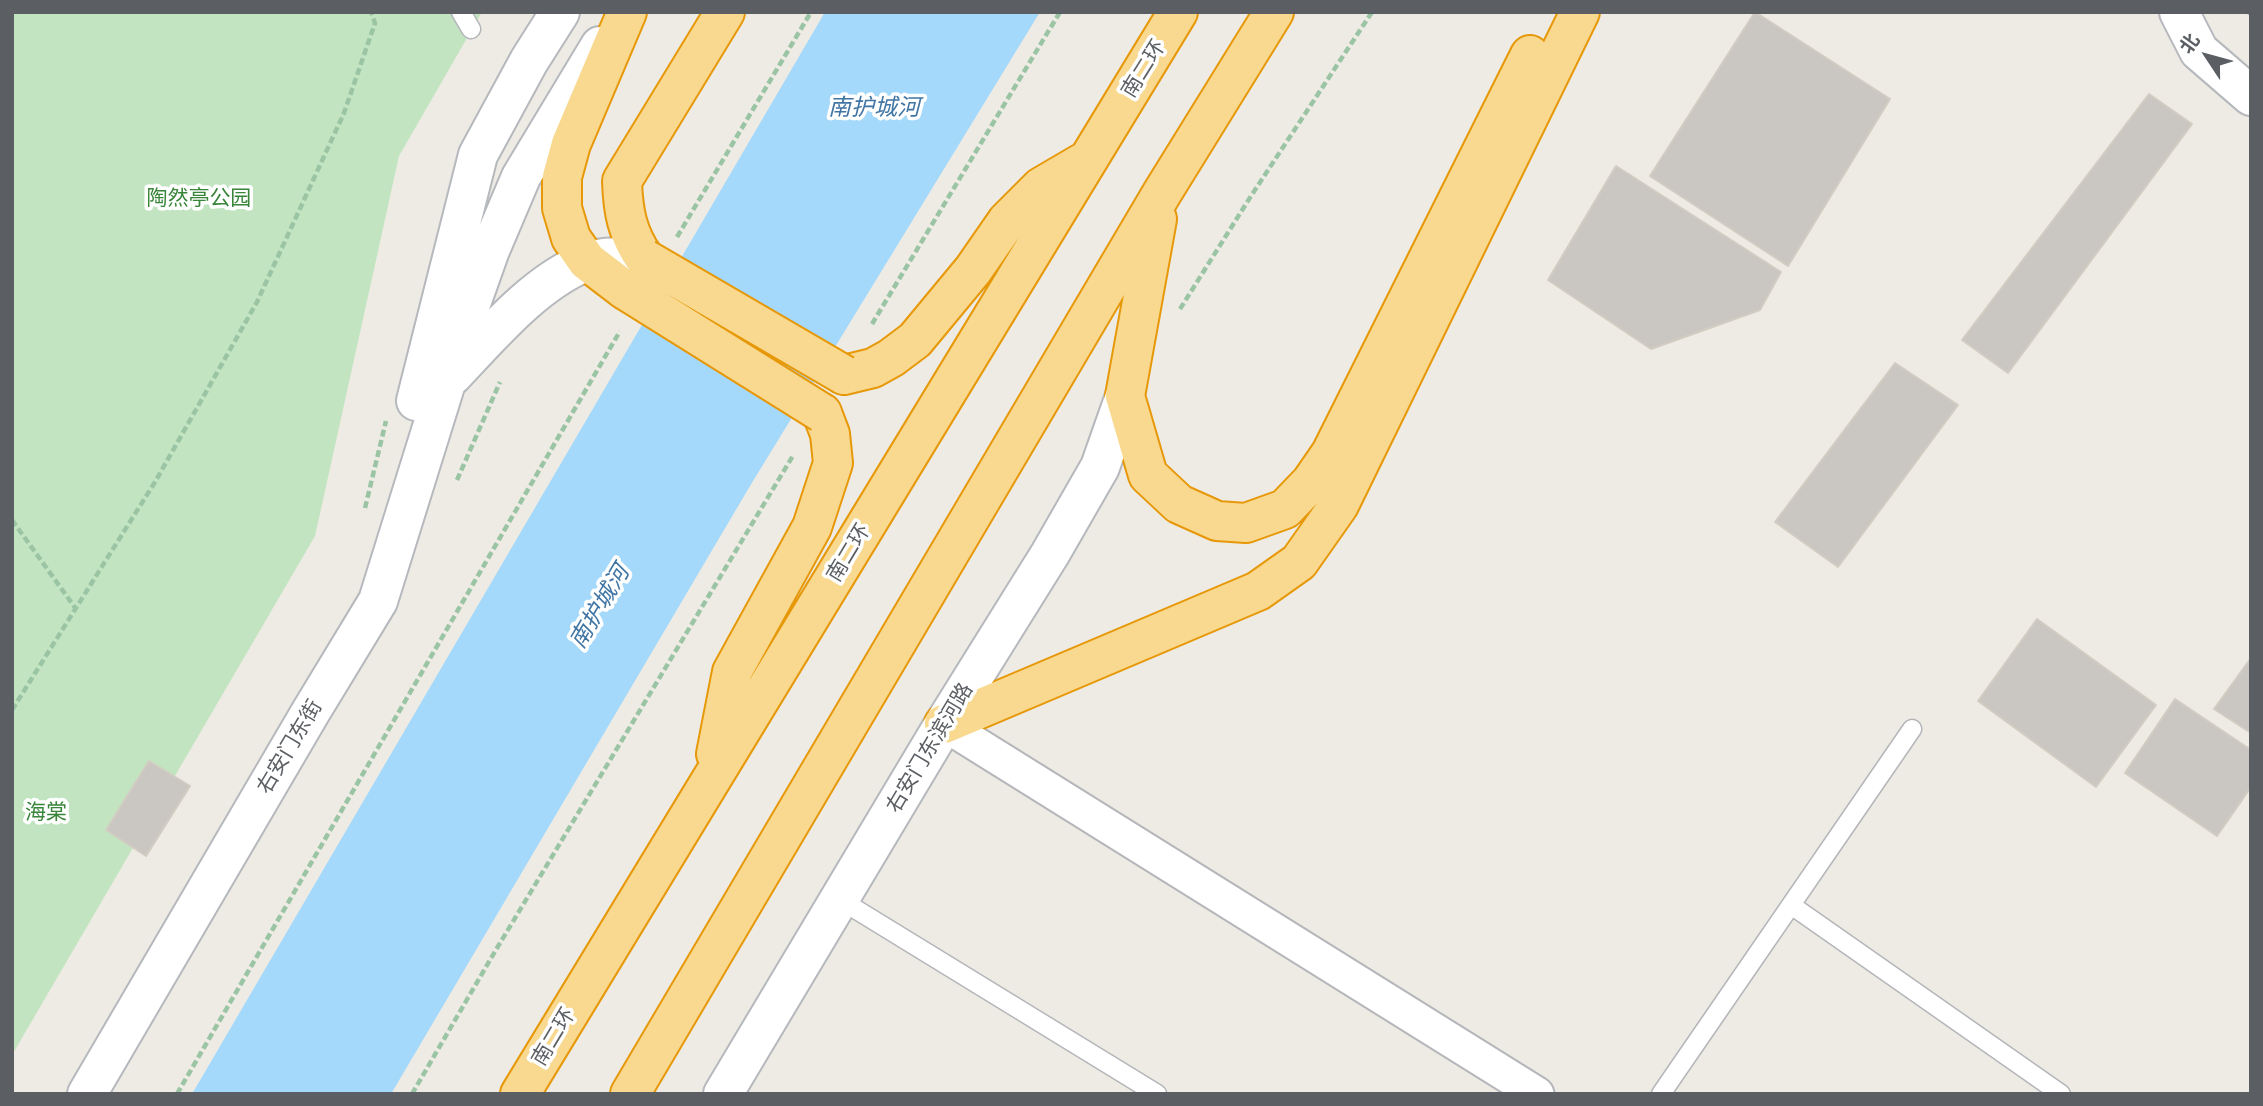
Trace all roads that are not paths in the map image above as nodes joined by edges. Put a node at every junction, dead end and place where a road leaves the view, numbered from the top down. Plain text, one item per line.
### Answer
1 (461, 12) edge
2 (560, 12) edge
3 (621, 12) edge
4 (627, 12) edge
5 (725, 12) edge
6 (1178, 12) edge
7 (1274, 12) edge
8 (1551, 12) edge
9 (1580, 12) edge
10 (2179, 12) edge
11 (471, 29) dead end
12 (2251, 96) edge
13 (1087, 160) junction
14 (1162, 193) junction
15 (587, 261) junction
16 (641, 280) junction
17 (448, 380) junction
18 (1125, 396) junction
19 (402, 526) junction
20 (944, 724) junction
21 (1912, 729) dead end
22 (711, 778) junction
23 (839, 899) junction
24 (1791, 905) junction
25 (87, 1094) edge
26 (520, 1094) edge
27 (630, 1094) edge
28 (723, 1094) edge
29 (1157, 1094) edge
30 (1538, 1094) edge
31 (1661, 1094) edge
32 (2062, 1094) edge

1 - 11 lane
2 - 19 street
3 - 17 street, 右安门东街
4 - 15 highway
5 - 16 highway
6 - 13 highway, 南二环
7 - 14 highway
8 - 18 highway
9 - 20 highway
10 - 12 street
13 - 16 highway, bridge
13 - 22 highway, 南二环
14 - 18 highway
14 - 27 highway
15 - 16 highway
15 - 17 street
16 - 22 highway, bridge
17 - 19 street, 右安门东街
18 - 20 street, 右安门东滨河路
19 - 25 street, 右安门东街
20 - 23 street, 右安门东滨河路
20 - 30 street
21 - 24 lane
22 - 26 highway, 南二环
23 - 28 street, 右安门东滨河路
23 - 29 lane
24 - 31 lane
24 - 32 lane

